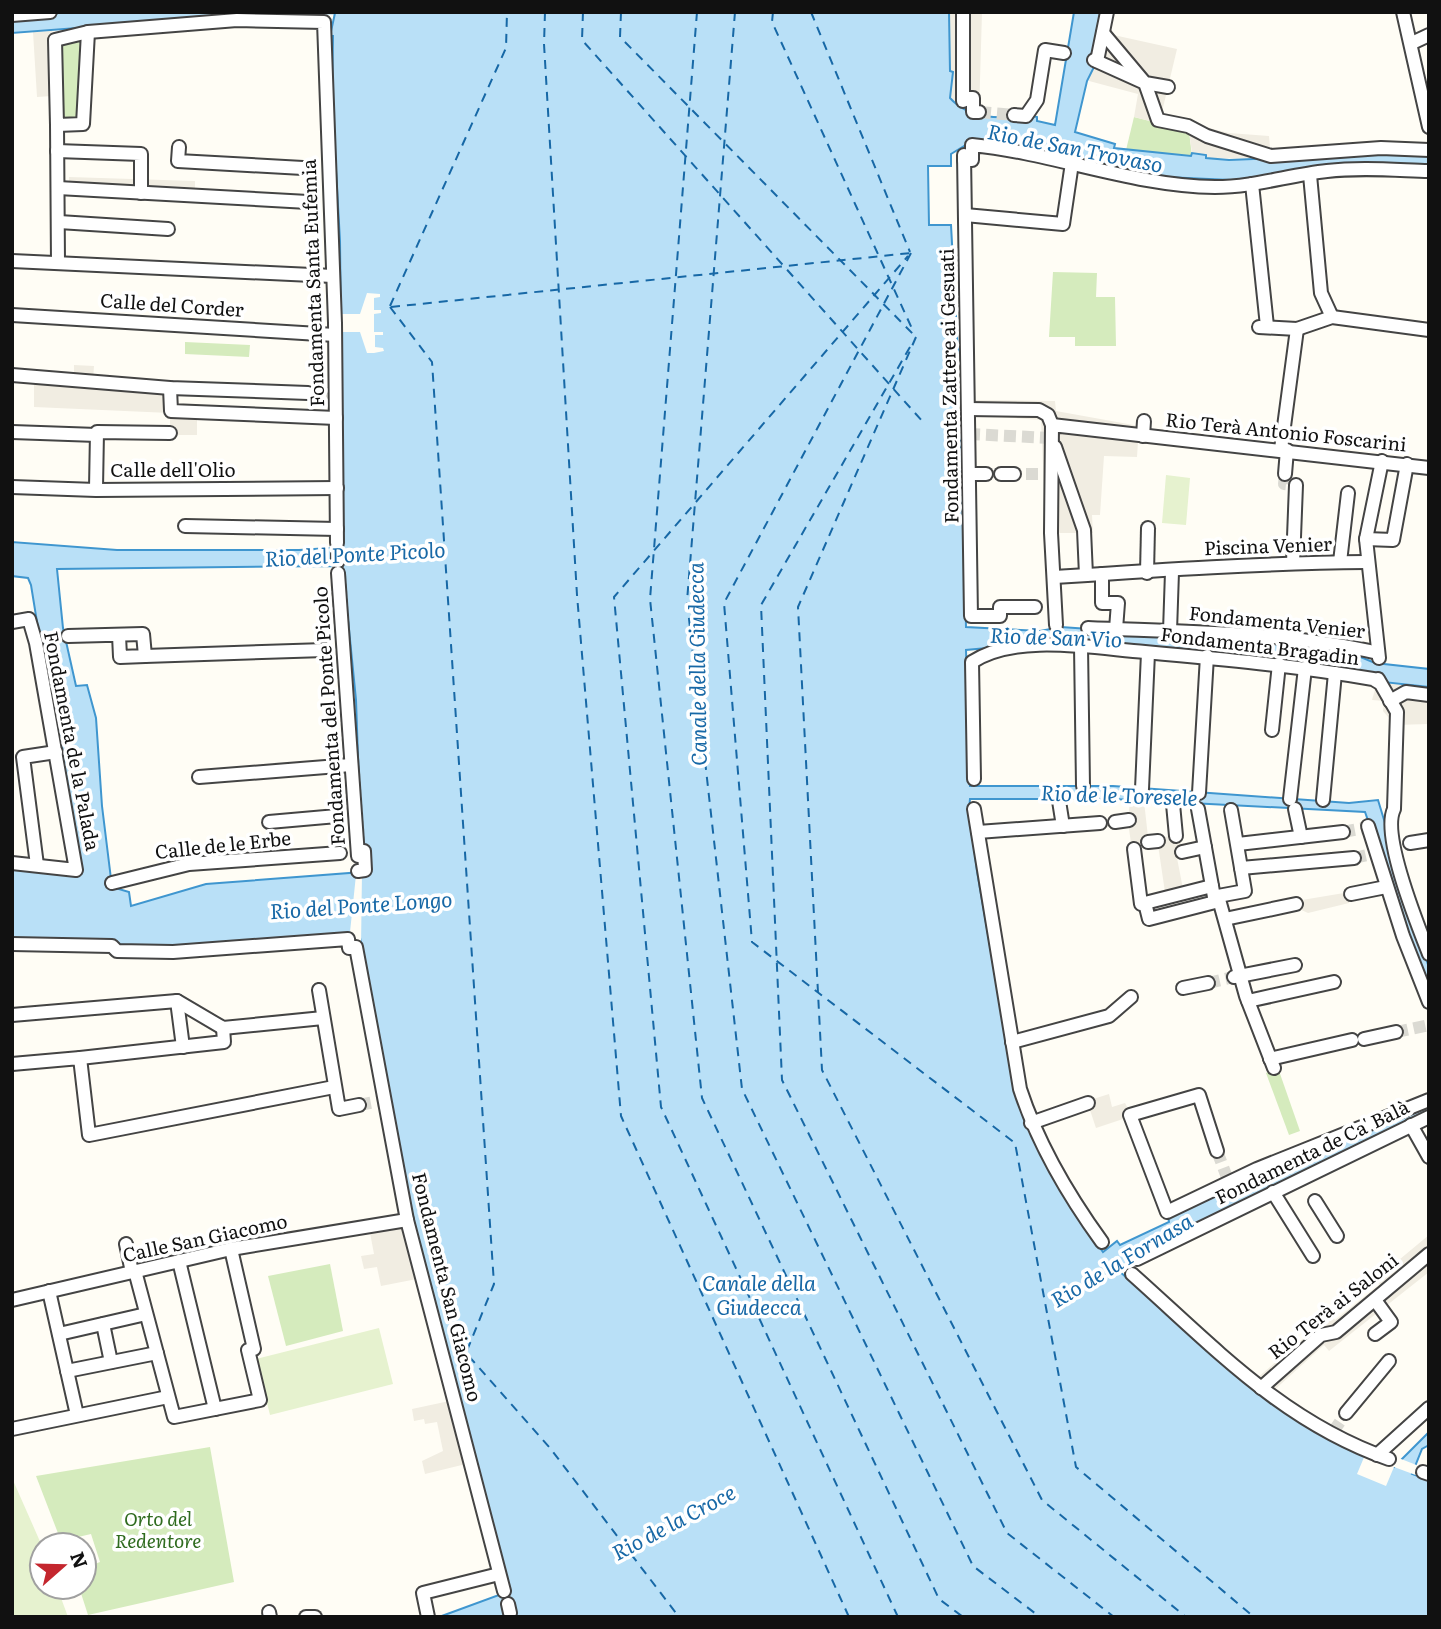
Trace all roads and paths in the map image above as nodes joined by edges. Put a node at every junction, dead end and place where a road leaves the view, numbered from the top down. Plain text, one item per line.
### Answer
1 (50, 12) edge
2 (963, 12) edge
3 (1107, 12) edge
4 (1403, 12) edge
5 (12, 15) edge
6 (88, 32) junction
7 (1103, 33) junction
8 (1429, 35) edge
9 (1412, 43) junction
10 (1064, 53) dead end
11 (1144, 83) junction
12 (1168, 87) dead end
13 (979, 112) tunnel mouth
14 (1020, 116) dead end
15 (57, 125) junction
16 (1429, 127) edge
17 (179, 147) dead end
18 (1429, 150) edge
19 (62, 152) junction
20 (1072, 163) junction
21 (303, 168) tunnel mouth
22 (1429, 171) edge
23 (1310, 175) junction
24 (1252, 184) junction
25 (141, 186) junction
26 (58, 188) junction
27 (320, 203) junction
28 (965, 215) junction
29 (59, 222) junction
30 (168, 229) dead end
31 (12, 261) edge
32 (58, 263) junction
33 (333, 276) junction
34 (12, 315) edge
35 (1332, 317) junction
36 (1300, 327) junction
37 (1429, 330) edge
38 (333, 334) junction
39 (12, 375) edge
40 (171, 388) junction
41 (308, 393) tunnel mouth
42 (974, 409) junction
43 (336, 418) junction
44 (1144, 421) dead end
45 (1051, 426) junction
46 (12, 432) edge
47 (170, 433) dead end
48 (97, 435) junction
49 (1141, 435) junction
50 (1284, 450) junction
51 (1381, 461) junction
52 (1407, 464) junction
53 (1429, 468) edge
54 (969, 474) junction
55 (986, 474) dead end
56 (1285, 474) tunnel mouth
57 (1296, 485) dead end
58 (12, 487) edge
59 (96, 488) junction
60 (337, 488) junction
61 (1348, 493) dead end
62 (185, 526) dead end
63 (1148, 528) dead end
64 (337, 529) junction
65 (1366, 539) junction
66 (338, 558) joint
67 (1340, 562) junction
68 (1366, 562) junction
69 (1293, 563) junction
70 (1172, 572) junction
71 (1147, 573) junction
72 (1102, 574) junction
73 (1086, 575) junction
74 (1055, 577) junction
75 (1035, 607) dead end
76 (12, 622) edge
77 (1056, 625) dead end
78 (1088, 628) dead end
79 (1116, 629) junction
80 (1170, 631) junction
81 (119, 635) junction
82 (68, 636) dead end
83 (1081, 646) junction
84 (325, 650) dead end
85 (1148, 653) junction
86 (145, 656) junction
87 (1207, 656) junction
88 (1279, 664) junction
89 (1304, 668) junction
90 (1335, 673) junction
91 (1429, 695) edge
92 (1398, 716) junction
93 (1272, 730) dead end
94 (56, 752) junction
95 (351, 765) junction
96 (199, 778) dead end
97 (974, 779) dead end
98 (1083, 786) dead end
99 (1142, 789) dead end
100 (1199, 793) dead end
101 (1322, 800) dead end
102 (1059, 801) dead end
103 (1173, 804) dead end
104 (974, 809) dead end
105 (1198, 809) dead end
106 (1231, 810) dead end
107 (337, 816) dead end
108 (1129, 820) dead end
109 (269, 822) dead end
110 (1115, 822) dead end
111 (1100, 823) dead end
112 (1063, 826) junction
113 (1368, 826) dead end
114 (978, 832) junction
115 (1343, 832) tunnel mouth
116 (1176, 836) dead end
117 (1301, 836) junction
118 (1429, 839) edge
119 (1238, 844) junction
120 (1400, 845) junction
121 (1205, 848) junction
122 (1134, 849) dead end
123 (1182, 852) dead end
124 (352, 853) junction
125 (1354, 858) tunnel mouth
126 (12, 863) edge
127 (37, 865) junction
128 (1241, 868) junction
129 (358, 871) dead end
130 (112, 883) dead end
131 (1386, 887) junction
132 (1216, 894) junction
133 (1351, 894) dead end
134 (1296, 904) dead end
135 (1224, 919) junction
136 (12, 944) edge
137 (1429, 954) edge
138 (1295, 965) dead end
139 (1237, 976) junction
140 (1334, 982) dead end
141 (1208, 983) tunnel mouth
142 (1183, 988) dead end
143 (319, 990) dead end
144 (1132, 997) dead end
145 (177, 1001) junction
146 (1248, 1001) junction
147 (1429, 1002) edge
148 (12, 1015) edge
149 (323, 1018) junction
150 (223, 1028) junction
151 (1396, 1031) tunnel mouth
152 (1012, 1042) junction
153 (183, 1047) junction
154 (80, 1058) junction
155 (12, 1064) edge
156 (334, 1087) junction
157 (1429, 1100) edge
158 (1088, 1103) dead end
159 (359, 1105) tunnel mouth
160 (1429, 1117) edge
161 (1031, 1123) junction
162 (1410, 1125) junction
163 (1217, 1151) tunnel mouth
164 (1429, 1157) edge
165 (1273, 1192) junction
166 (1315, 1201) dead end
167 (407, 1220) junction
168 (1337, 1236) dead end
169 (1102, 1242) dead end
170 (126, 1244) dead end
171 (231, 1249) junction
172 (158, 1252) dead end
173 (1429, 1254) edge
174 (1313, 1256) dead end
175 (1137, 1259) dead end
176 (179, 1261) junction
177 (160, 1266) junction
178 (134, 1272) junction
179 (1132, 1274) dead end
180 (49, 1291) junction
181 (12, 1300) edge
182 (1376, 1300) junction
183 (146, 1314) junction
184 (103, 1324) junction
185 (59, 1334) junction
186 (1375, 1334) dead end
187 (157, 1353) junction
188 (1389, 1361) dead end
189 (111, 1362) junction
190 (67, 1371) junction
191 (1261, 1388) junction
192 (168, 1397) junction
193 (1429, 1408) edge
194 (215, 1409) junction
195 (1346, 1413) tunnel mouth
196 (77, 1415) junction
197 (12, 1429) edge
198 (499, 1574) junction
199 (507, 1603) dead end
200 (306, 1617) edge
201 (314, 1617) edge
202 (429, 1617) edge

1 - 5 street
2 - 13 street
3 - 7 street
4 - 9 street
6 - 15 street
6 - 15 street
6 - 27 street, Fondamenta Santa Eufemia
7 - 11 street
7 - 11 street
8 - 9 street
9 - 16 street
10 - 14 street
11 - 12 street
11 - 18 street
15 - 19 street
17 - 21 street
19 - 25 street
19 - 26 street
20 - 24 street
20 - 28 street
20 - 28 street, Fondamenta Zattere ai Gesuati
22 - 23 street
23 - 24 street
23 - 35 street
24 - 36 street
25 - 26 street
25 - 27 street
26 - 29 street
27 - 33 street, Fondamenta Santa Eufemia
28 - 42 street, Fondamenta Zattere ai Gesuati
29 - 30 street
29 - 32 street
31 - 32 street
32 - 33 street
33 - 38 street, Fondamenta Santa Eufemia
34 - 38 street, Calle del Corder
35 - 36 street
35 - 37 street
36 - 50 street
38 - 43 street, Fondamenta Santa Eufemia
39 - 40 street
40 - 41 street
40 - 43 street
42 - 45 street
42 - 54 street, Fondamenta Zattere ai Gesuati
43 - 60 street, Fondamenta Santa Eufemia
44 - 49 street
45 - 49 street, Rio Terà Antonio Foscarini
45 - 73 street
45 - 74 street
46 - 48 street
47 - 48 street
48 - 59 street
49 - 50 street, Rio Terà Antonio Foscarini
50 - 51 street, Rio Terà Antonio Foscarini
50 - 56 street
51 - 52 street, Rio Terà Antonio Foscarini
51 - 65 street
52 - 53 street, Rio Terà Antonio Foscarini
52 - 65 street
54 - 55 street
54 - 75 street, Fondamenta Zattere ai Gesuati
57 - 69 street
58 - 59 street, Calle dell'Olio
59 - 60 street, Calle dell'Olio
60 - 64 street, Fondamenta Santa Eufemia
61 - 67 street
62 - 64 street
63 - 71 street
64 - 66 street, Fondamenta Santa Eufemia
65 - 68 street
66 - 95 street, Fondamenta del Ponte Picolo
67 - 68 street, Piscina Venier
67 - 69 street, Piscina Venier
68 - 80 street, Fondamenta Venier
69 - 70 street, Piscina Venier
70 - 71 street, Piscina Venier
70 - 80 street
71 - 72 street, Piscina Venier
72 - 73 street, Piscina Venier
72 - 79 street
73 - 74 street, Piscina Venier
74 - 77 street
76 - 94 street, Fondamenta de la Palada
78 - 79 street, Fondamenta Venier
79 - 80 street, Fondamenta Venier
81 - 82 street
81 - 86 street
81 - 86 street
83 - 85 street, Fondamenta Bragadin
83 - 97 street, Fondamenta Bragadin
83 - 98 street
84 - 86 street
85 - 87 street, Fondamenta Bragadin
85 - 99 street
87 - 88 street, Fondamenta Bragadin
87 - 100 street
88 - 89 street, Fondamenta Bragadin
88 - 93 street
89 - 90 street, Fondamenta Bragadin
89 - 117 street
90 - 92 street, Fondamenta Bragadin
90 - 101 street
91 - 92 street
92 - 120 street
94 - 127 street
94 - 127 street, Fondamenta de la Palada
95 - 96 street
95 - 124 street, Fondamenta del Ponte Picolo
102 - 112 street
103 - 116 street
104 - 114 street
105 - 121 street
106 - 119 street
107 - 109 street
108 - 110 street
111 - 112 street
112 - 114 street
113 - 131 street
114 - 152 street
115 - 117 street
117 - 119 street
118 - 120 street
119 - 128 street
120 - 137 street
121 - 123 street
121 - 132 street
122 - 132 street
124 - 129 street, Fondamenta del Ponte Picolo
124 - 130 street, Calle de le Erbe
125 - 128 street
126 - 127 street
128 - 132 street
131 - 133 street
131 - 147 street
132 - 135 street
134 - 135 street
135 - 139 street
136 - 167 street, Fondamenta San Giacomo
138 - 139 street
139 - 146 street
140 - 146 street
141 - 142 street
143 - 149 street
144 - 152 street
145 - 148 street
145 - 150 street
145 - 153 street
146 - 151 street
149 - 150 street
149 - 156 street
150 - 153 street
152 - 161 street
153 - 154 street
154 - 155 street
154 - 156 street
156 - 159 street
157 - 163 street
158 - 161 street
160 - 162 street, Fondamenta de Ca' Balà
161 - 169 street
162 - 164 street
162 - 165 street, Fondamenta de Ca' Balà
165 - 174 street
165 - 175 street, Fondamenta de Ca' Balà
166 - 168 street
167 - 171 street, Calle San Giacomo
167 - 198 street, Fondamenta San Giacomo
170 - 178 street
171 - 176 street, Calle San Giacomo
171 - 194 street
172 - 177 street
173 - 182 street, Rio Terà ai Saloni
176 - 177 street, Calle San Giacomo
176 - 194 street
177 - 178 street, Calle San Giacomo
178 - 180 street, Calle San Giacomo
178 - 183 street
179 - 191 street
180 - 181 street, Calle San Giacomo
180 - 185 street
182 - 186 street
182 - 191 street, Rio Terà ai Saloni
183 - 184 street
183 - 187 street
184 - 185 street
184 - 189 street
185 - 190 street
187 - 189 street
187 - 192 street
188 - 195 street
189 - 190 street
190 - 196 street
191 - 193 street
192 - 194 street
192 - 196 street
196 - 197 street
198 - 199 street, Fondamenta San Giacomo
198 - 202 street
200 - 201 street

